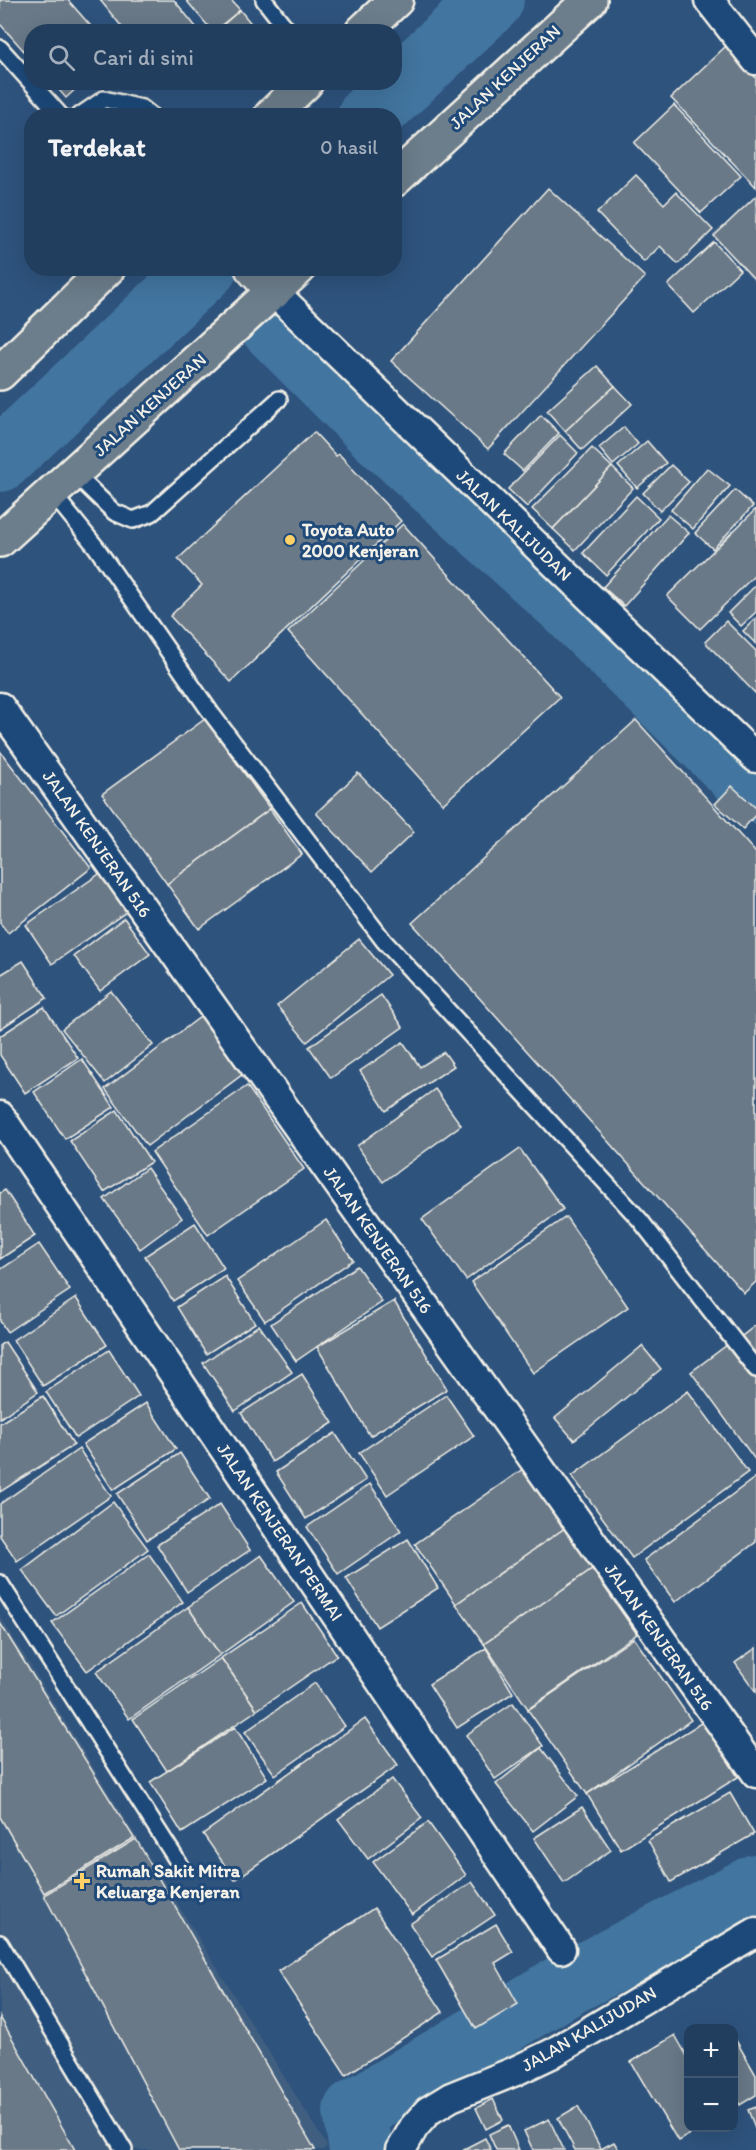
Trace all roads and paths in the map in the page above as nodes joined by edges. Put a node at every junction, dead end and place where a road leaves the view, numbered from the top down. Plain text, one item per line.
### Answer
1 (264, 0) edge
2 (396, 0) edge
3 (590, 0) edge
4 (709, 0) edge
5 (282, 24) edge
6 (370, 24) edge
7 (0, 48) edge
8 (756, 60) edge
9 (24, 75) edge
10 (38, 90) edge
11 (298, 90) edge
12 (54, 108) edge
13 (91, 108) edge
14 (142, 108) edge
15 (279, 108) edge
16 (402, 173) edge
17 (100, 276) edge
18 (262, 279) edge
19 (0, 373) edge
20 (279, 399) dead end
21 (64, 484) junction
22 (0, 540) edge
23 (0, 707) edge
24 (756, 758) edge
25 (0, 1116) edge
26 (756, 1369) edge
27 (0, 1583) edge
28 (756, 1773) edge
29 (182, 1868) dead end
30 (756, 1932) edge
31 (0, 1943) edge
32 (561, 1949) dead end
33 (124, 2150) edge
34 (401, 2150) edge

1 - 5 lane
2 - 6 main road
3 - 16 main road, JALAN KENJERAN
4 - 8 street
7 - 9 lane
10 - 12 lane
11 - 15 main road
13 - 14 lane
17 - 19 main road
18 - 21 main road, JALAN KENJERAN
18 - 24 street, JALAN KALIJUDAN
20 - 21 lane
21 - 22 main road, JALAN KENJERAN
21 - 26 lane
23 - 28 street, JALAN KENJERAN 516
25 - 32 street, JALAN KENJERAN PERMAI
27 - 29 lane
30 - 34 street, JALAN KALIJUDAN
31 - 33 lane

